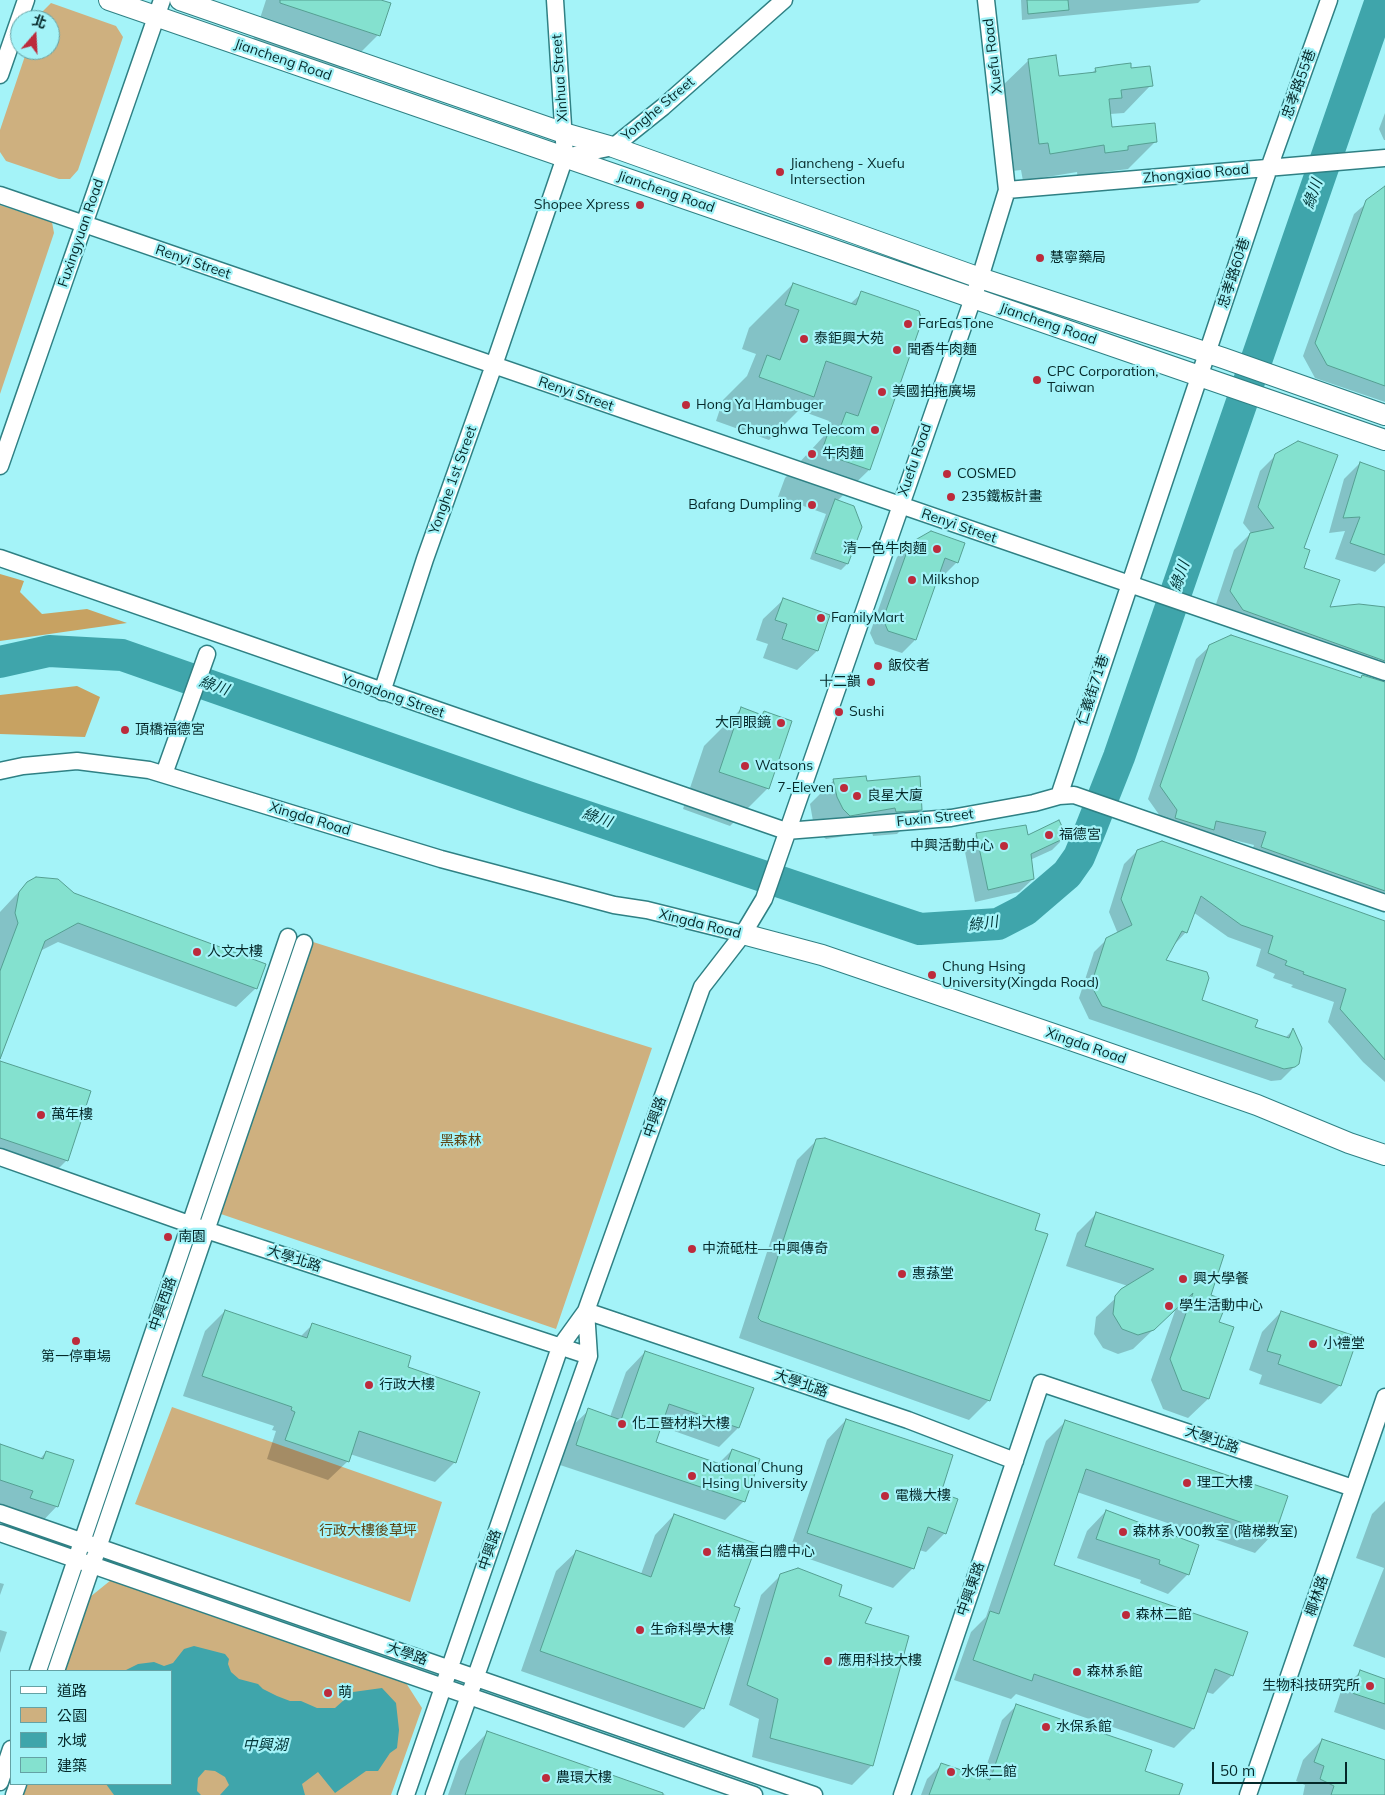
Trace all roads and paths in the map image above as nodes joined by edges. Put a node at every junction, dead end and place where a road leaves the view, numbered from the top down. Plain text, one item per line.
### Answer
1 (26, 0) edge
2 (109, 0) edge
3 (180, 0) edge
4 (555, 0) edge
5 (784, 0) edge
6 (986, 0) edge
7 (1325, 5) edge
8 (159, 8) edge
9 (0, 75) edge
10 (564, 133) junction
11 (613, 147) junction
12 (565, 157) junction
13 (1385, 158) edge
14 (1269, 168) junction
15 (1007, 190) junction
16 (0, 195) edge
17 (84, 224) junction
18 (980, 278) junction
19 (972, 298) junction
20 (1208, 354) junction
21 (494, 365) junction
22 (1200, 377) junction
23 (1385, 415) edge
24 (1385, 440) edge
25 (0, 466) edge
26 (899, 505) junction
27 (0, 558) edge
28 (1129, 584) junction
29 (206, 654) dead end
30 (1385, 672) edge
31 (382, 692) junction
32 (0, 771) edge
33 (164, 774) junction
34 (1059, 796) junction
35 (786, 831) junction
36 (1385, 903) edge
37 (743, 934) junction
38 (288, 937) dead end
39 (304, 942) dead end
40 (1385, 1155) edge
41 (0, 1157) edge
42 (190, 1224) junction
43 (206, 1230) junction
44 (586, 1311) junction
45 (560, 1346) junction
46 (589, 1356) junction
47 (1041, 1383) joint
48 (1385, 1397) edge
49 (1015, 1461) junction
50 (1354, 1488) junction
51 (0, 1513) edge
52 (0, 1534) edge
53 (82, 1542) junction
54 (99, 1547) junction
55 (75, 1560) junction
56 (92, 1565) junction
57 (450, 1669) junction
58 (38, 1670) edge
59 (56, 1670) edge
60 (475, 1678) junction
61 (444, 1687) junction
62 (468, 1696) junction
63 (10, 1752) edge
64 (0, 1782) edge
65 (406, 1795) edge
66 (434, 1795) edge
67 (754, 1795) edge
68 (814, 1795) edge
69 (902, 1795) edge
70 (1248, 1795) edge

1 - 9 street
2 - 8 street, Jiancheng Road
3 - 10 street, Jiancheng Road
4 - 10 street, Xinhua Street
5 - 11 street, Yonghe Street
6 - 15 street, Xuefu Road
7 - 14 street, 忠孝路55巷
8 - 12 street, Jiancheng Road
8 - 17 street, Fuxingyuan Road
10 - 11 street, Jiancheng Road
10 - 12 street, Xinhua Street
11 - 12 street, Yonghe Street
11 - 18 street, Jiancheng Road
12 - 19 street, Jiancheng Road
12 - 21 street, Yonghe 1st Street
13 - 14 street, Zhongxiao Road
14 - 15 street, Zhongxiao Road
14 - 20 street, 忠孝路60巷
15 - 18 street, Xuefu Road
16 - 17 street, Renyi Street
17 - 21 street, Renyi Street
17 - 25 street, Fuxingyuan Road
18 - 19 street, Xuefu Road
18 - 20 street, Jiancheng Road
19 - 22 street, Jiancheng Road
19 - 26 street, Xuefu Road
20 - 22 street, 忠孝路60巷
20 - 23 street, Jiancheng Road
21 - 26 street, Renyi Street
21 - 31 street, Yonghe 1st Street
22 - 24 street, Jiancheng Road
22 - 28 street, 仁義街71巷
26 - 28 street, Renyi Street
26 - 35 street, Xuefu Road
27 - 31 street, Yongdong Street
28 - 30 street, Renyi Street
28 - 34 street, 仁義街71巷
29 - 33 street
31 - 35 street, Yongdong Street
32 - 33 street, Xingda Road
33 - 37 street, Xingda Road
34 - 35 street, Fuxin Street
34 - 36 street, Fuxin Street
35 - 37 street, Xuefu Road
37 - 40 street, Xingda Road
37 - 44 street, 中興路
38 - 42 street, 中興西路
39 - 43 street, 中興西路
41 - 42 street, 大學北路
42 - 43 street, 大學北路
42 - 53 street, 中興西路
43 - 45 street, 大學北路
43 - 54 street, 中興西路
44 - 45 street, 中興路
44 - 46 street, 中興路
44 - 49 street, 大學北路
45 - 46 street, 大學北路
45 - 57 street, 中興路
46 - 60 street, 中興路
47 - 49 street, 中興東路
47 - 50 street, 大學北路
48 - 50 street, 椰林路
49 - 69 street, 中興東路
50 - 70 street, 椰林路
51 - 53 street, 大學路
52 - 55 street, 大學路
53 - 54 street, 大學路
53 - 55 street, 中興西路
54 - 56 street, 中興西路
54 - 57 street, 大學路
55 - 56 street, 大學路
55 - 58 street, 中興西路
56 - 59 street, 中興西路
56 - 61 street, 大學路
57 - 60 street, 大學路
57 - 61 street, 中興路
60 - 62 street, 中興路
60 - 68 street, 大學路
61 - 62 street, 大學路
61 - 65 street, 中興路
62 - 66 street, 中興路
62 - 67 street, 大學路
63 - 64 street

